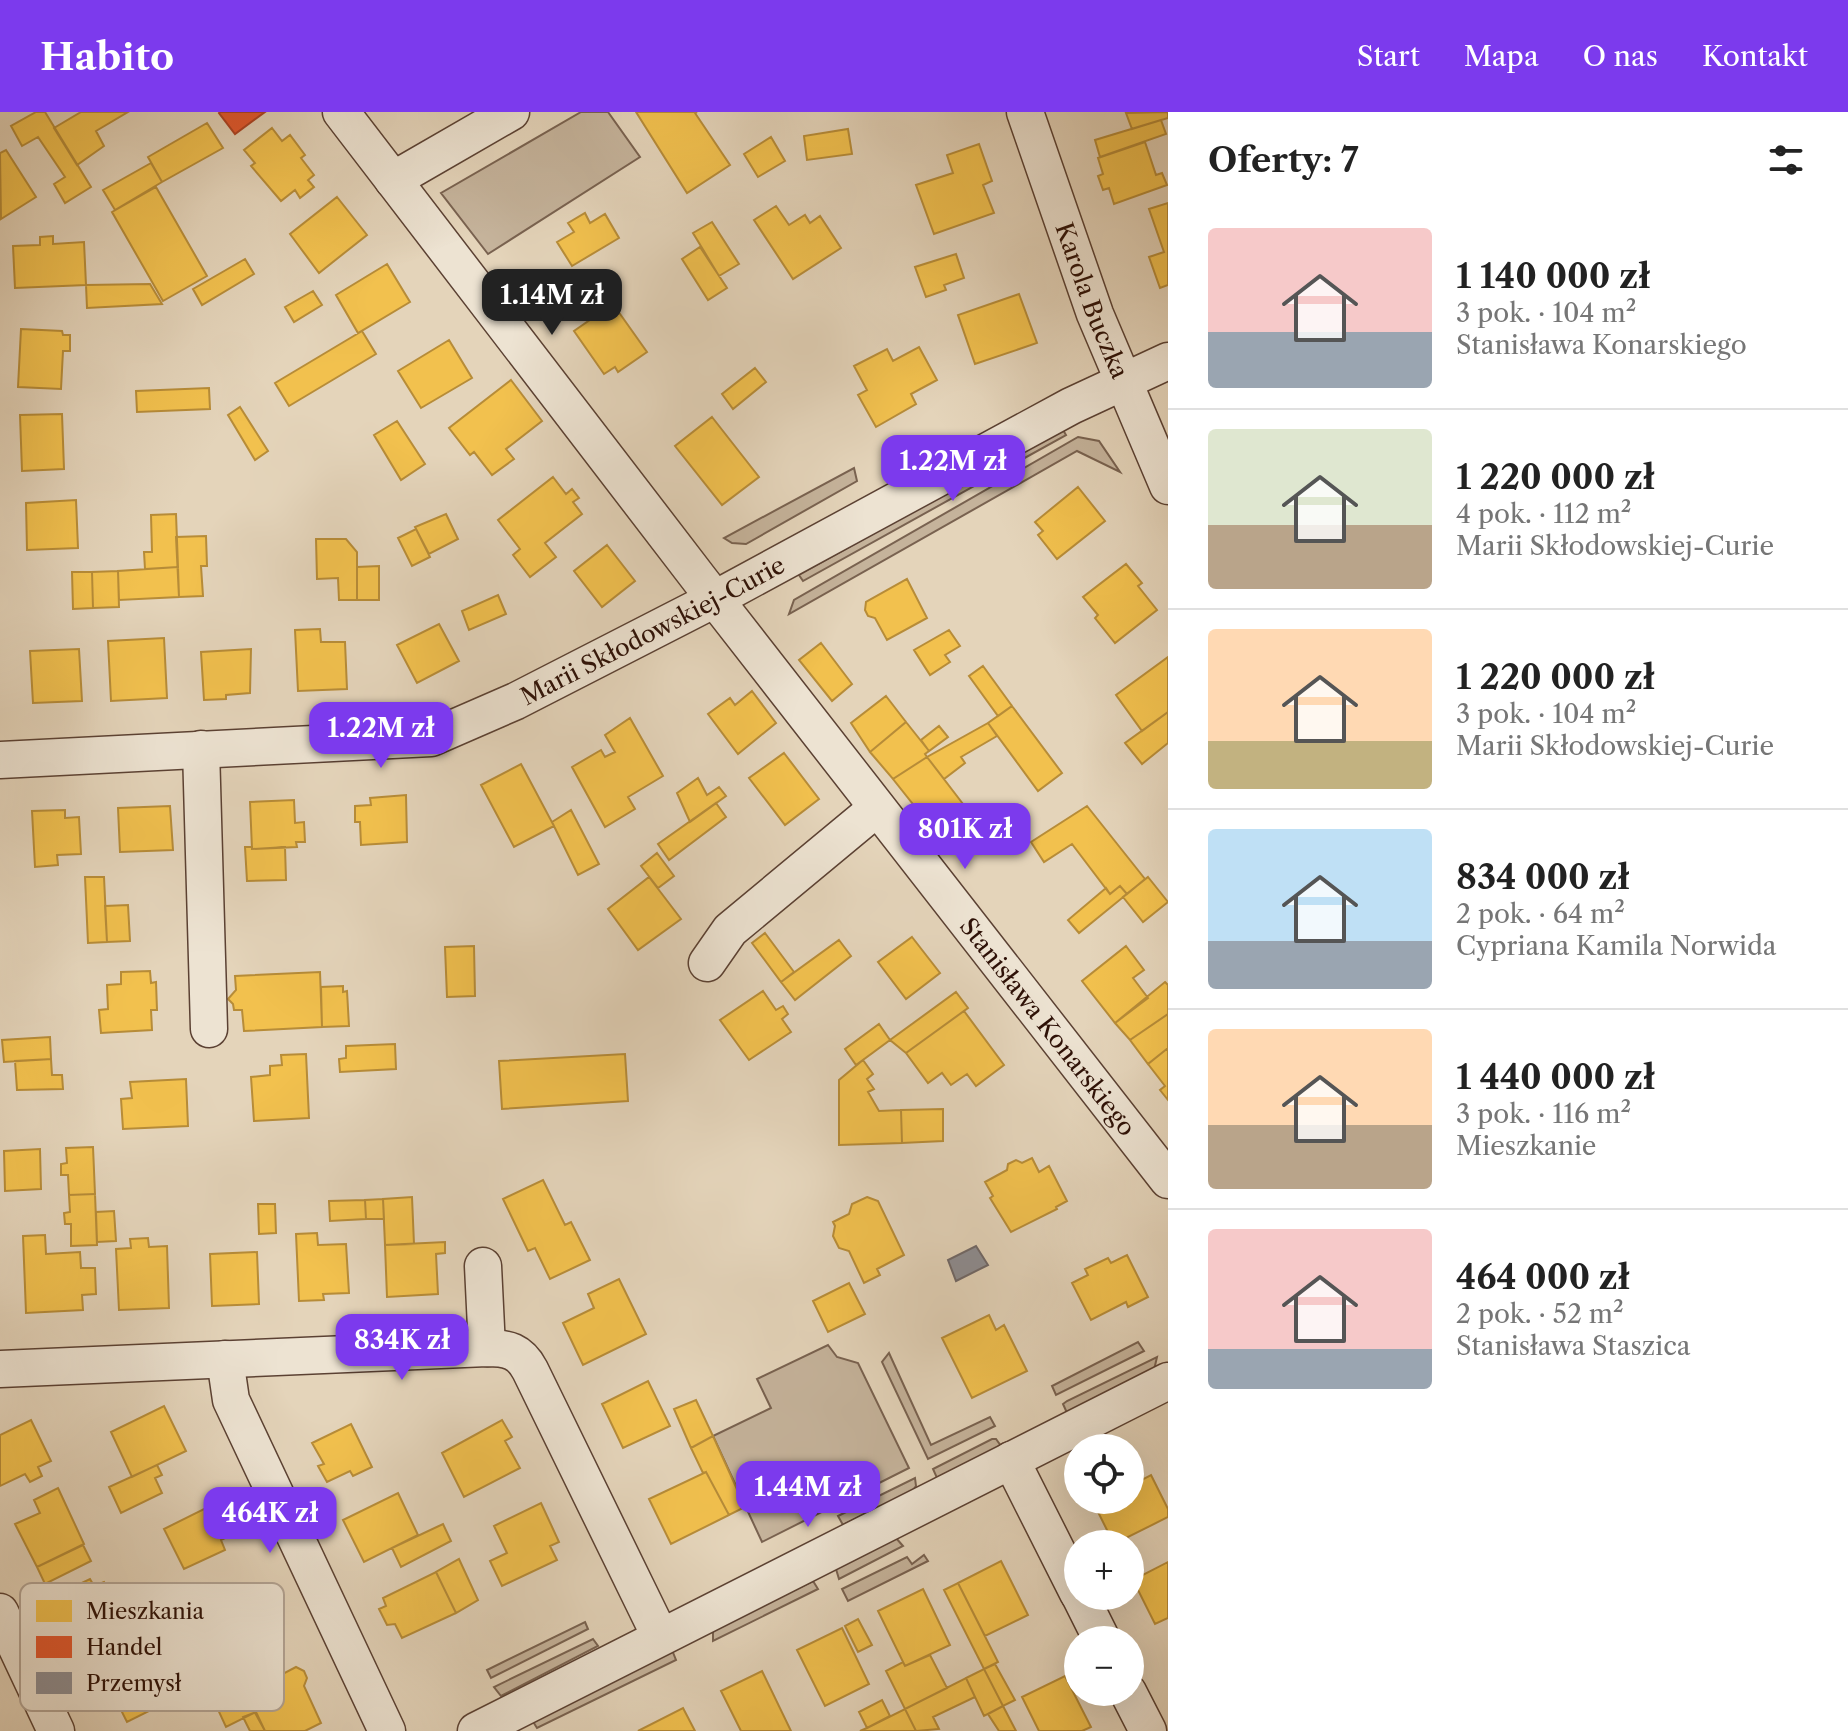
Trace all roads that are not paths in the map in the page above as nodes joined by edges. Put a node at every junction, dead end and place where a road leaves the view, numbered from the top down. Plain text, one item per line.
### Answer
1 (341, 112) edge
2 (511, 112) edge
3 (1025, 112) edge
4 (393, 180) junction
5 (1168, 361) edge
6 (1122, 381) junction
7 (1168, 486) edge
8 (715, 599) junction
9 (201, 749) junction
10 (0, 760) edge
11 (877, 808) junction
12 (707, 963) dead end
13 (209, 1029) dead end
14 (1168, 1180) edge
15 (483, 1266) dead end
16 (487, 1348) junction
17 (225, 1359) junction
18 (0, 1369) edge
19 (1168, 1381) edge
20 (1011, 1460) junction
21 (1064, 1564) edge
22 (0, 1612) edge
23 (660, 1636) junction
24 (20, 1654) edge
25 (1135, 1706) edge
26 (47, 1711) edge
27 (56, 1731) edge
28 (387, 1731) edge
29 (476, 1731) edge
30 (1148, 1731) edge

1 - 4 street, Stanisława Konarskiego
2 - 4 street
3 - 6 street, Karola Buczka
4 - 8 street, Stanisława Konarskiego
5 - 6 street, Marii Skłodowskiej-Curie
6 - 7 street, Karola Buczka
6 - 8 street, Marii Skłodowskiej-Curie
8 - 9 street, Marii Skłodowskiej-Curie
8 - 11 street, Stanisława Konarskiego
9 - 10 street, Marii Skłodowskiej-Curie
9 - 13 street
11 - 12 street
11 - 14 street, Stanisława Konarskiego
15 - 16 street
16 - 17 street
16 - 23 street
17 - 18 street
17 - 28 street
19 - 20 street
20 - 21 street
20 - 23 street
22 - 24 street
23 - 29 street
25 - 30 street
26 - 27 street

